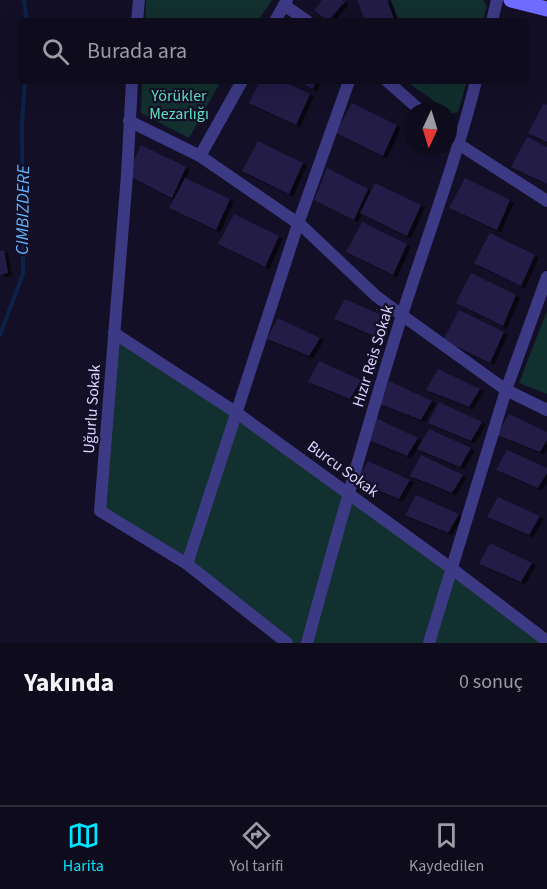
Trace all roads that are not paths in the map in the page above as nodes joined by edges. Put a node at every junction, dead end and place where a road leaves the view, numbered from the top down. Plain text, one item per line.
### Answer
1 (139, 0) edge
2 (497, 0) edge
3 (512, 0) edge
4 (285, 3) edge
5 (547, 9) edge
6 (137, 18) edge
7 (277, 18) edge
8 (304, 18) edge
9 (493, 18) edge
10 (132, 84) edge
11 (240, 84) edge
12 (348, 84) edge
13 (390, 84) edge
14 (475, 84) edge
15 (411, 102) edge
16 (129, 121) junction
17 (457, 142) edge
18 (460, 145) junction
19 (200, 156) junction
20 (547, 201) edge
21 (298, 224) junction
22 (547, 277) edge
23 (402, 315) junction
24 (114, 333) junction
25 (506, 390) junction
26 (547, 410) edge
27 (237, 413) junction
28 (348, 493) junction
29 (187, 564) junction
30 (451, 568) junction
31 (547, 641) edge
32 (287, 643) edge
33 (307, 643) edge
34 (429, 643) edge

1 - 6 street
2 - 9 street
3 - 5 main road
4 - 7 street
4 - 8 street
10 - 16 street, Uğurlu Sokak
11 - 19 street
12 - 21 street
13 - 15 street
14 - 18 street, Hızır Reis Sokak
16 - 19 street
16 - 24 street, Uğurlu Sokak
17 - 18 street
18 - 20 street
18 - 23 street, Hızır Reis Sokak
19 - 21 street
21 - 23 street
21 - 27 street
22 - 25 street
23 - 25 street
23 - 28 street, Hızır Reis Sokak
24 - 27 street, Burcu Sokak
24 - 29 street, Uğurlu Sokak
25 - 26 street
25 - 30 street
27 - 28 street, Burcu Sokak
27 - 29 street
28 - 30 street, Burcu Sokak
28 - 33 street, Hızır Reis Sokak
29 - 32 street, Uğurlu Sokak
30 - 31 street, Burcu Sokak
30 - 34 street

